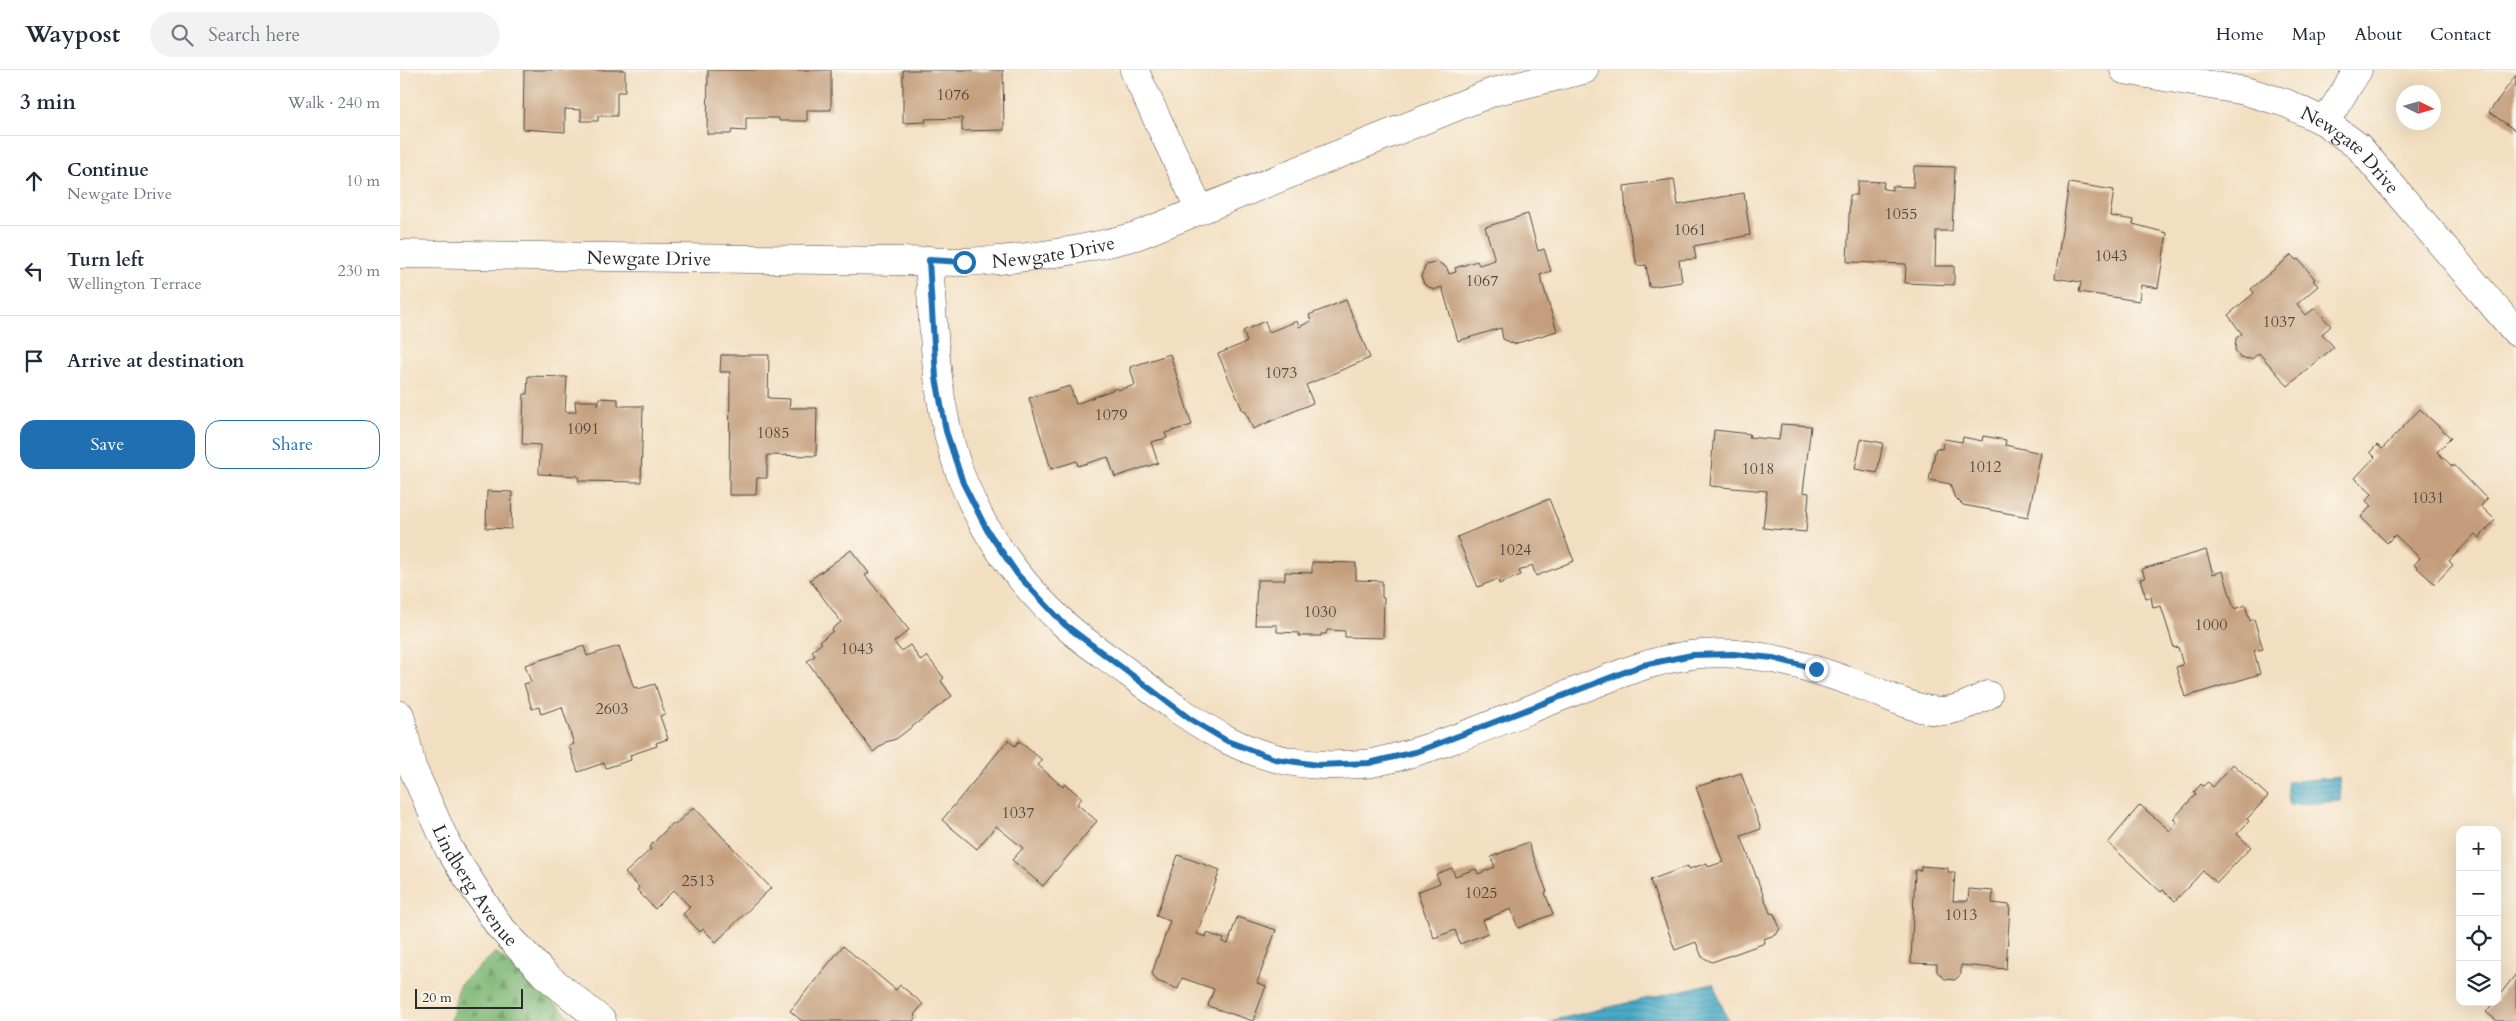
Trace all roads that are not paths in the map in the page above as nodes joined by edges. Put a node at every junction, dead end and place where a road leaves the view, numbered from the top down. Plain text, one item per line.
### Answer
1 (1134, 70) edge
2 (1584, 70) edge
3 (2124, 70) edge
4 (2358, 70) edge
5 (2325, 122) junction
6 (1200, 210) junction
7 (400, 254) edge
8 (929, 260) junction
9 (2516, 332) edge
10 (1988, 695) dead end
11 (400, 715) edge
12 (602, 1021) edge

1 - 6 street
2 - 6 street, Newgate Drive
3 - 5 street, Newgate Drive
4 - 5 street
5 - 9 street, Newgate Drive
6 - 8 street, Newgate Drive
7 - 8 street, Newgate Drive
8 - 10 street
11 - 12 street, Lindberg Avenue

